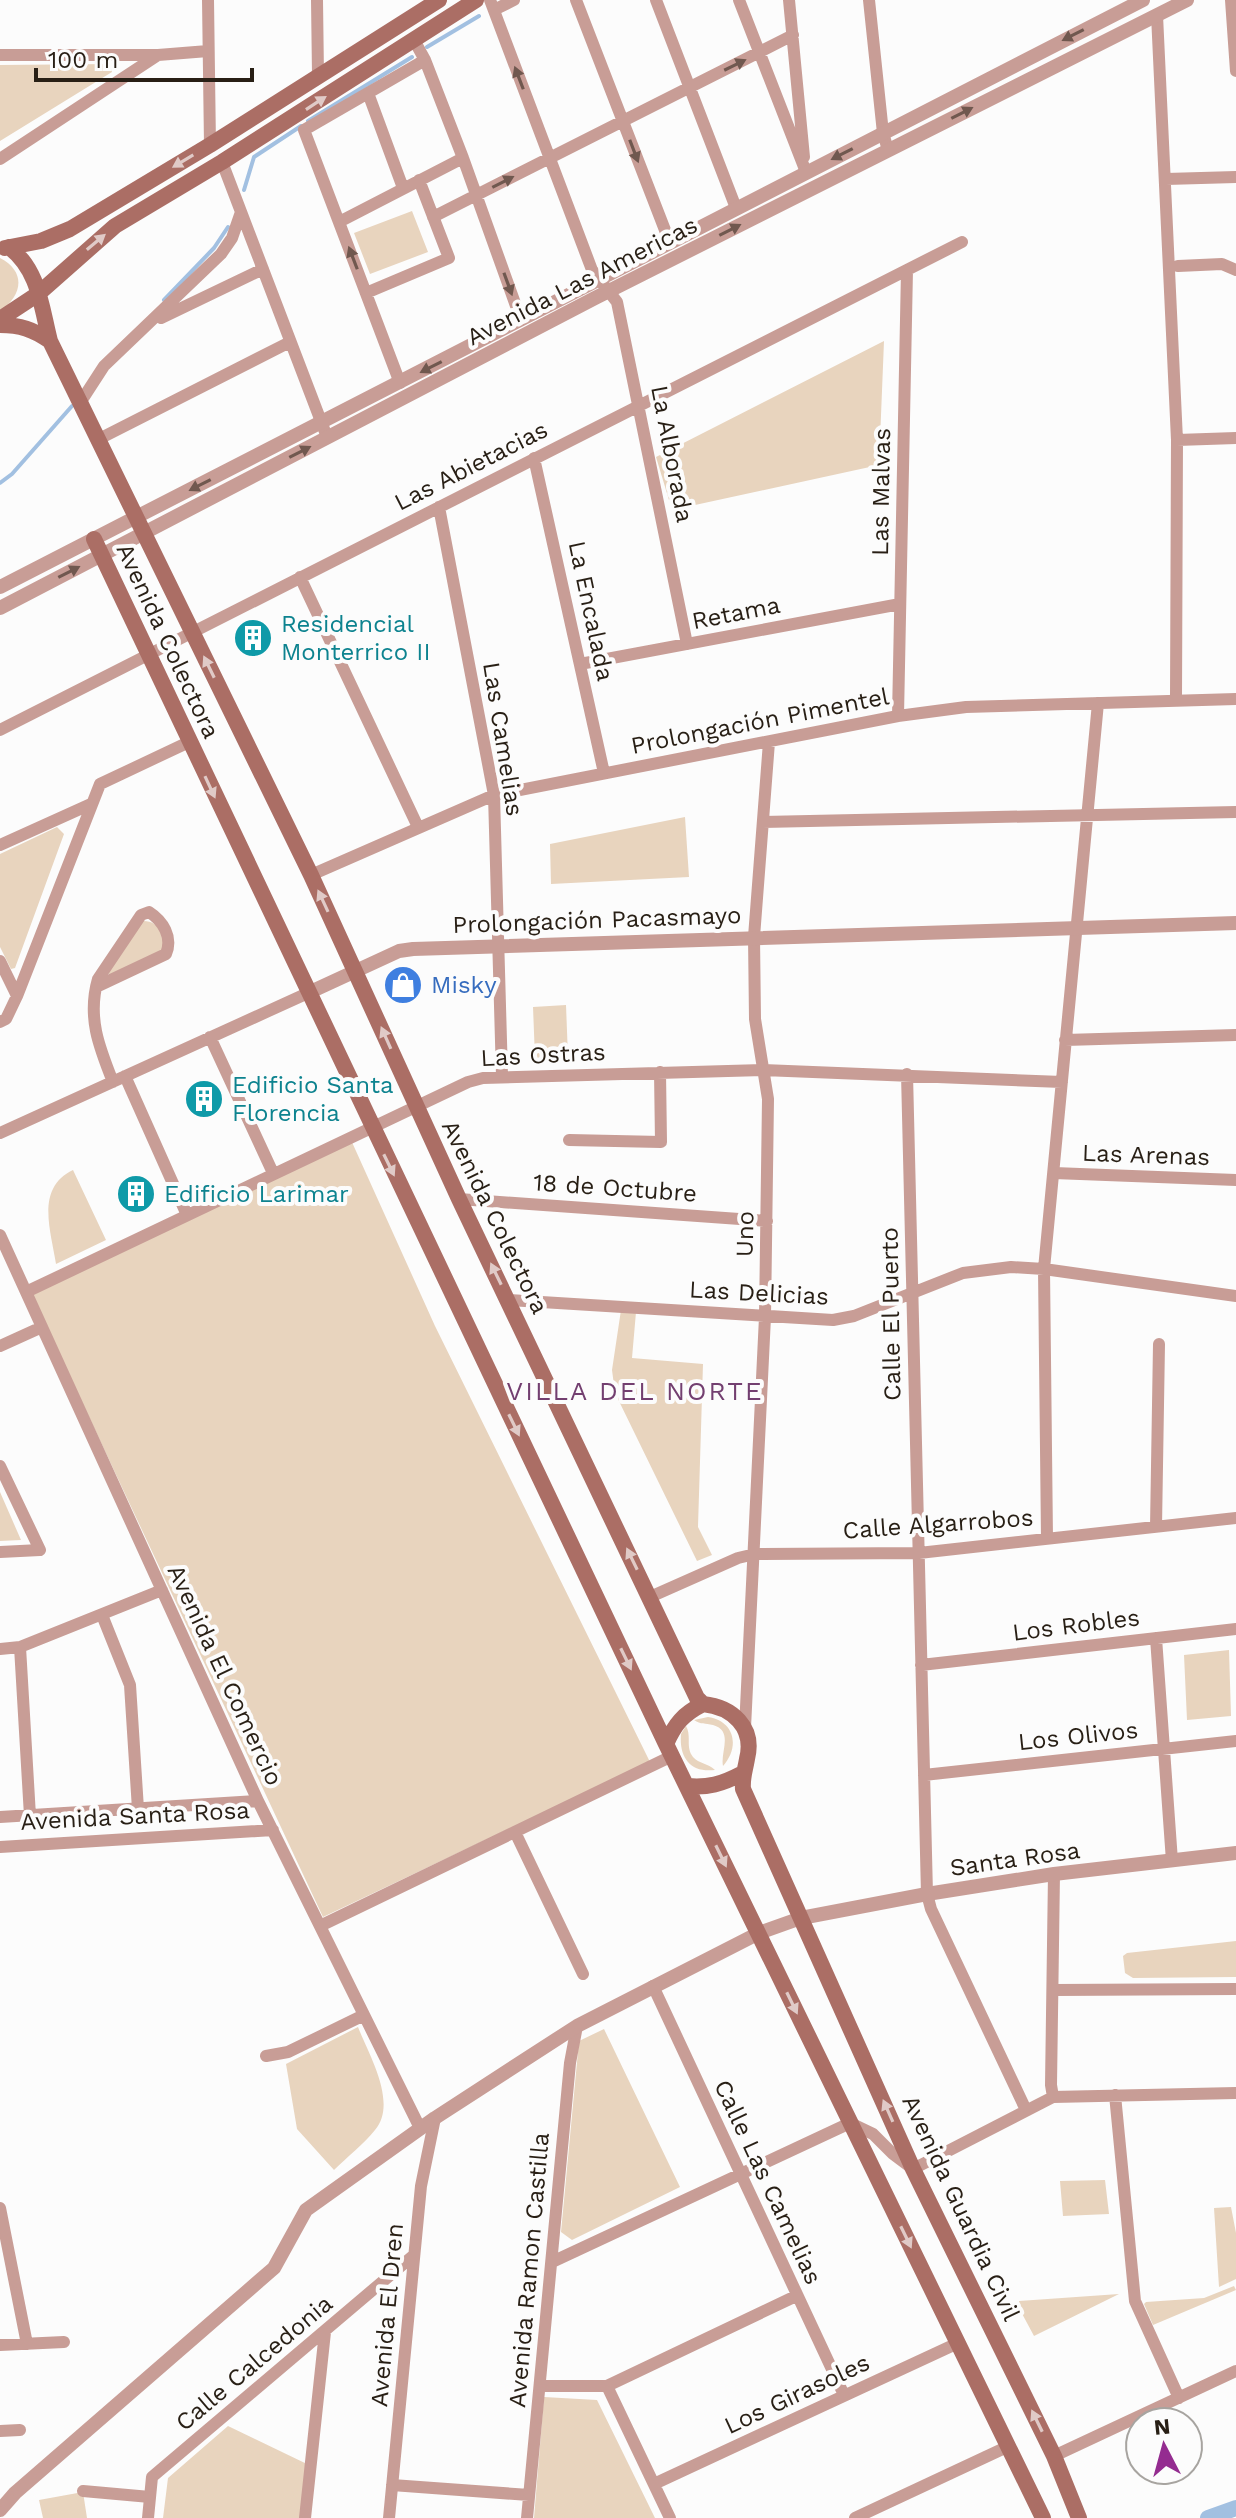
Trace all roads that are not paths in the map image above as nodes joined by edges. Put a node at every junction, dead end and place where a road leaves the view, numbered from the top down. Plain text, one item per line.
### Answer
1 (208, 0) edge
2 (317, 0) edge
3 (439, 0) edge
4 (476, 0) edge
5 (514, 0) edge
6 (576, 0) edge
7 (656, 0) edge
8 (739, 0) edge
9 (789, 0) edge
10 (869, 0) edge
11 (1143, 0) edge
12 (1187, 0) edge
13 (1231, 0) edge
14 (492, 5) edge
15 (1157, 15) junction
16 (793, 35) junction
17 (414, 40) junction
18 (208, 51) junction
19 (759, 53) junction
20 (0, 55) edge
21 (158, 55) junction
22 (425, 60) junction
23 (1236, 71) edge
24 (318, 75) junction
25 (690, 87) junction
26 (368, 93) junction
27 (622, 121) junction
28 (883, 133) junction
29 (210, 145) junction
30 (888, 150) junction
31 (463, 158) junction
32 (550, 158) junction
33 (0, 159) edge
34 (222, 162) junction
35 (806, 172) junction
36 (1236, 177) edge
37 (1166, 179) junction
38 (419, 180) junction
39 (403, 188) junction
40 (477, 195) junction
41 (736, 208) junction
42 (241, 212) junction
43 (433, 217) junction
44 (339, 222) junction
45 (962, 242) dead end
46 (670, 243) junction
47 (3, 247) edge
48 (1178, 266) dead end
49 (263, 269) junction
50 (907, 270) junction
51 (1236, 270) edge
52 (605, 285) junction
53 (366, 293) junction
54 (38, 294) junction
55 (521, 320) junction
56 (0, 322) edge
57 (150, 324) junction
58 (50, 341) junction
59 (290, 342) junction
60 (400, 383) junction
61 (80, 403) junction
62 (640, 405) junction
63 (324, 430) junction
64 (1236, 438) edge
65 (97, 440) junction
66 (1177, 440) junction
67 (534, 458) junction
68 (439, 507) junction
69 (139, 525) junction
70 (94, 539) junction
71 (101, 556) junction
72 (300, 577) junction
73 (0, 587) edge
74 (900, 604) junction
75 (0, 608) edge
76 (192, 632) junction
77 (687, 644) junction
78 (148, 654) junction
79 (580, 664) junction
80 (1236, 699) edge
81 (1176, 701) junction
82 (1098, 703) junction
83 (898, 716) junction
84 (0, 730) edge
85 (189, 742) junction
86 (769, 742) junction
87 (604, 773) junction
88 (494, 795) junction
89 (91, 804) junction
90 (1236, 812) edge
91 (1087, 815) junction
92 (763, 822) junction
93 (418, 827) junction
94 (0, 845) edge
95 (311, 875) junction
96 (1236, 923) edge
97 (1075, 928) junction
98 (754, 937) junction
99 (498, 945) junction
100 (0, 961) edge
101 (356, 971) junction
102 (96, 987) junction
103 (308, 993) junction
104 (17, 996) junction
105 (0, 1022) edge
106 (1236, 1035) edge
107 (210, 1037) junction
108 (1065, 1040) junction
109 (763, 1070) junction
110 (660, 1072) junction
111 (907, 1074) junction
112 (502, 1076) junction
113 (119, 1079) junction
114 (1062, 1082) junction
115 (416, 1106) junction
116 (371, 1127) junction
117 (0, 1133) edge
118 (569, 1140) dead end
119 (273, 1173) junction
120 (1054, 1173) junction
121 (1236, 1180) edge
122 (459, 1199) junction
123 (187, 1215) junction
124 (767, 1221) junction
125 (0, 1235) edge
126 (1044, 1269) junction
127 (26, 1292) junction
128 (912, 1292) junction
129 (1236, 1296) edge
130 (509, 1300) junction
131 (765, 1317) junction
132 (42, 1327) junction
133 (1159, 1344) dead end
134 (0, 1346) edge
135 (0, 1466) edge
136 (1236, 1518) edge
137 (1156, 1527) junction
138 (1047, 1539) junction
139 (0, 1552) edge
140 (919, 1553) junction
141 (755, 1554) junction
142 (162, 1590) junction
143 (650, 1597) junction
144 (102, 1615) junction
145 (1236, 1629) edge
146 (1156, 1638) junction
147 (20, 1647) junction
148 (0, 1649) edge
149 (921, 1665) junction
150 (703, 1704) junction
151 (745, 1728) junction
152 (1236, 1741) edge
153 (1164, 1749) junction
154 (669, 1750) junction
155 (741, 1774) junction
156 (924, 1775) junction
157 (687, 1786) junction
158 (258, 1801) junction
159 (138, 1809) junction
160 (30, 1816) junction
161 (0, 1817) edge
162 (273, 1830) junction
163 (515, 1832) junction
164 (0, 1847) edge
165 (1236, 1853) edge
166 (1172, 1861) junction
167 (1054, 1874) junction
168 (927, 1894) junction
169 (801, 1918) junction
170 (320, 1926) junction
171 (759, 1933) junction
172 (583, 1974) dead end
173 (653, 1986) junction
174 (1236, 1989) edge
175 (1054, 1990) junction
176 (364, 2015) junction
177 (577, 2026) junction
178 (266, 2056) dead end
179 (1236, 2093) edge
180 (1115, 2095) junction
181 (1053, 2097) junction
182 (1026, 2110) junction
183 (435, 2118) junction
184 (850, 2123) junction
185 (420, 2128) junction
186 (913, 2169) junction
187 (739, 2173) junction
188 (0, 2208) edge
189 (2, 2227) edge
190 (414, 2255) junction
191 (552, 2262) junction
192 (796, 2296) junction
193 (325, 2332) junction
194 (64, 2342) dead end
195 (958, 2343) junction
196 (27, 2344) junction
197 (0, 2345) edge
198 (1236, 2371) edge
199 (540, 2386) junction
200 (607, 2386) junction
201 (844, 2395) junction
202 (1179, 2398) junction
203 (20, 2430) dead end
204 (0, 2431) edge
205 (1009, 2446) junction
206 (1054, 2456) junction
207 (654, 2484) junction
208 (392, 2485) junction
209 (83, 2491) dead end
210 (8, 2492) edge
211 (529, 2495) junction
212 (150, 2497) junction
213 (0, 2510) edge
214 (148, 2518) edge
215 (305, 2518) edge
216 (389, 2518) edge
217 (527, 2518) edge
218 (670, 2518) edge
219 (855, 2518) edge
220 (1043, 2518) edge
221 (1079, 2518) edge

1 - 18 street
2 - 24 street
3 - 24 main road
4 - 17 main road
5 - 14 street
6 - 27 street
7 - 25 street
8 - 19 street
9 - 16 street
10 - 28 street
11 -> 28 street, Avenida Las Americas
12 - 15 street, Avenida Las Americas
13 - 23 street
32 -> 14 street, La Alborada
30 -> 15 street, Avenida Las Americas
15 - 37 street
16 - 19 street
16 - 35 street
17 - 22 street
34 -> 17 main road
18 - 21 street
18 - 29 street
25 -> 19 street
19 - 35 street
20 - 21 street
21 - 33 street
22 - 26 street
22 - 31 street
24 - 29 main road
25 - 27 street
25 - 41 street
26 - 39 street
26 - 44 street
27 - 32 street
27 -> 46 street
28 - 30 street
28 -> 35 street, Avenida Las Americas
29 -> 47 main road
52 -> 30 street, Avenida Las Americas
31 - 38 street
31 - 40 street
40 -> 32 street
32 - 52 street, La Alborada
34 - 42 street
54 -> 34 main road
35 - 41 street, Avenida Las Americas
36 - 37 street
37 - 66 street
38 - 39 street
38 - 43 street
39 - 44 street
40 - 43 street
40 -> 55 street
41 - 46 street, Avenida Las Americas
42 - 49 street
42 - 57 street
43 - 53 street
53 -> 44 street
45 - 50 street, Las Abietacias
46 - 52 street, Avenida Las Americas
47 - 54 main road, Avenida Colectora
48 - 51 street
49 - 57 street
49 - 59 street
50 - 62 street, Las Abietacias
50 - 74 street, Las Malvas
52 - 55 street, Avenida Las Americas
52 - 62 street, La Alborada
52 - 63 street, Avenida Las Americas
53 - 60 street
54 - 56 main road
54 - 58 main road, Avenida Colectora
55 -> 60 street, Avenida Las Americas
56 - 58 main road
57 - 61 street
58 - 61 main road, Avenida Colectora
59 - 63 street
59 - 65 street
60 - 63 street, Avenida Las Americas
61 - 65 main road, Avenida Colectora
62 - 67 street, Las Abietacias
62 - 77 street, La Alborada
63 - 69 street, Avenida Las Americas
64 - 66 street
65 - 69 main road, Avenida Colectora
66 - 81 street
67 - 68 street, Las Abietacias
67 - 79 street, La Encalada
68 - 72 street, Las Abietacias
68 - 88 street, Las Camelias
69 - 70 street, Avenida Las Americas
69 - 71 street, Avenida Las Americas
69 - 76 main road, Avenida Colectora
70 - 71 main road, Avenida Colectora
70 - 73 street, Avenida Las Americas
75 -> 71 street, Avenida Las Americas
71 - 78 main road, Avenida Colectora
72 - 76 street, Las Abietacias
72 - 93 street
74 - 77 street, Retama
74 - 83 street, Las Malvas
76 - 78 street, Las Abietacias
95 -> 76 main road, Avenida Colectora
77 - 79 street, Retama
78 - 84 street, Las Abietacias
78 - 85 main road, Avenida Colectora
79 - 87 street, La Encalada
80 - 81 street, Prolongación Pimentel
81 - 82 street, Prolongación Pimentel
82 - 83 street, Prolongación Pimentel
82 - 91 street
83 - 86 street, Prolongación Pimentel
85 - 89 street
85 -> 103 main road, Avenida Colectora
86 - 87 street, Prolongación Pimentel
86 - 92 street, Uno
87 - 88 street, Prolongación Pimentel
88 - 93 street, Prolongación Pimentel
88 - 99 street, Las Camelias
89 - 94 street
89 - 104 street
90 - 91 street
91 - 92 street
91 - 97 street
92 - 98 street, Uno
93 - 95 street, Prolongación Pimentel
101 -> 95 main road, Avenida Colectora
96 - 97 street, Prolongación Pacasmayo
97 - 98 street, Prolongación Pacasmayo
97 - 108 street
98 - 99 street, Prolongación Pacasmayo
98 - 109 street, Uno
99 - 101 street, Prolongación Pacasmayo
99 - 112 street, Las Camelias
100 - 104 street
101 - 103 street, Prolongación Pacasmayo
115 -> 101 main road, Avenida Colectora
102 - 102 street
102 - 113 street
103 - 107 street, Prolongación Pacasmayo
103 - 116 main road, Avenida Colectora
104 - 105 street
106 - 108 street
107 - 113 street, Prolongación Pacasmayo
107 - 119 street
108 - 114 street
109 - 110 street, Las Ostras
109 - 111 street, Las Ostras
109 - 124 street, Uno
110 - 112 street, Las Ostras
110 - 118 street
111 - 114 street, Las Ostras
111 - 128 street, Calle El Puerto
112 - 115 street, Las Ostras
113 - 117 street, Prolongación Pacasmayo
113 - 123 street
114 - 120 street
115 - 116 street, Las Ostras
115 - 122 main road, Avenida Colectora
116 - 119 street, Las Ostras
116 -> 154 main road, Avenida Colectora
119 - 123 street, Las Ostras
120 - 121 street, Las Arenas
120 - 126 street
122 - 124 street, 18 de Octubre
130 -> 122 main road, Avenida Colectora
123 - 127 street, Las Ostras
124 - 131 street, Uno
125 - 127 street, Avenida El Comercio
126 - 128 street, Las Delicias
126 - 129 street, Las Delicias
126 - 138 street
127 - 132 street, Avenida El Comercio
128 - 131 street, Las Delicias
128 - 140 street, Calle El Puerto
130 - 131 street, Las Delicias
143 -> 130 main road, Avenida Colectora
131 - 141 street, Uno
132 - 134 street
132 - 142 street, Avenida El Comercio
133 - 137 street
135 - 139 street
136 - 137 street, Calle Algarrobos
137 - 138 street, Calle Algarrobos
138 - 140 street, Calle Algarrobos
140 - 141 street, Calle Algarrobos
140 - 149 street
141 - 143 street, Calle Algarrobos
141 - 151 street, Uno
142 - 144 street
142 - 158 street, Avenida El Comercio
143 - 150 main road, Avenida Colectora
144 - 147 street
144 - 159 street
145 - 146 street, Los Robles
146 - 149 street, Los Robles
146 - 153 street
147 - 148 street
147 - 160 street
149 - 156 street
150 - 151 main road
150 - 154 main road
151 - 155 main road
152 - 153 street, Los Olivos
153 - 156 street, Los Olivos
153 - 166 street
154 - 157 main road, Avenida Colectora
154 - 163 street
155 - 157 main road
155 - 169 main road
156 - 168 street
157 -> 171 main road, Avenida Colectora
158 - 159 street, Avenida Santa Rosa
158 - 162 street, Avenida El Comercio
159 - 160 street, Avenida Santa Rosa
160 - 161 street, Avenida Santa Rosa
162 - 164 street, Avenida Santa Rosa
162 - 170 street, Avenida El Comercio
163 - 170 street
163 - 172 street
165 - 166 street, Santa Rosa
166 - 167 street, Santa Rosa
167 - 168 street, Santa Rosa
167 - 175 street
168 - 169 street, Santa Rosa
168 - 182 street
169 - 171 street, Santa Rosa
186 -> 169 main road, Avenida Guardia Civil
170 - 176 street, Avenida El Comercio
171 - 173 street, Santa Rosa
171 -> 184 main road
173 - 177 street, Santa Rosa
173 - 187 street, Calle Las Camelias
174 - 175 street
175 - 181 street
176 - 178 street
176 - 185 street, Avenida El Comercio
177 - 183 street, Santa Rosa
177 - 191 street, Avenida Ramon Castilla
179 - 180 street
180 - 181 street
180 - 202 street
181 - 182 street
182 - 186 street
183 - 185 street, Santa Rosa
183 - 190 street, Avenida El Dren
184 - 186 street
184 - 187 street
184 -> 195 main road
185 - 210 street, Santa Rosa
206 -> 186 main road, Avenida Guardia Civil
187 - 191 street
187 - 192 street, Calle Las Camelias
188 - 189 street
189 - 196 street
190 - 193 street, Calle Calcedonia
190 - 208 street, Avenida El Dren
191 - 199 street, Avenida Ramon Castilla
192 - 200 street
192 - 201 street, Calle Las Camelias
193 - 212 street, Calle Calcedonia
193 - 215 street
194 - 196 street
195 - 201 street, Los Girasoles
195 - 205 main road
196 - 197 street
198 - 202 street
199 - 200 street
199 - 211 street, Avenida Ramon Castilla
200 - 207 street
201 - 207 street, Los Girasoles
202 - 206 street
203 - 204 street
205 - 219 street
205 - 220 main road
206 - 221 main road, Avenida Guardia Civil
207 - 218 street
208 - 211 street
208 - 216 street, Avenida El Dren
209 - 212 street
210 - 213 street, Santa Rosa
211 - 217 street, Avenida Ramon Castilla
212 - 214 street, Calle Calcedonia

